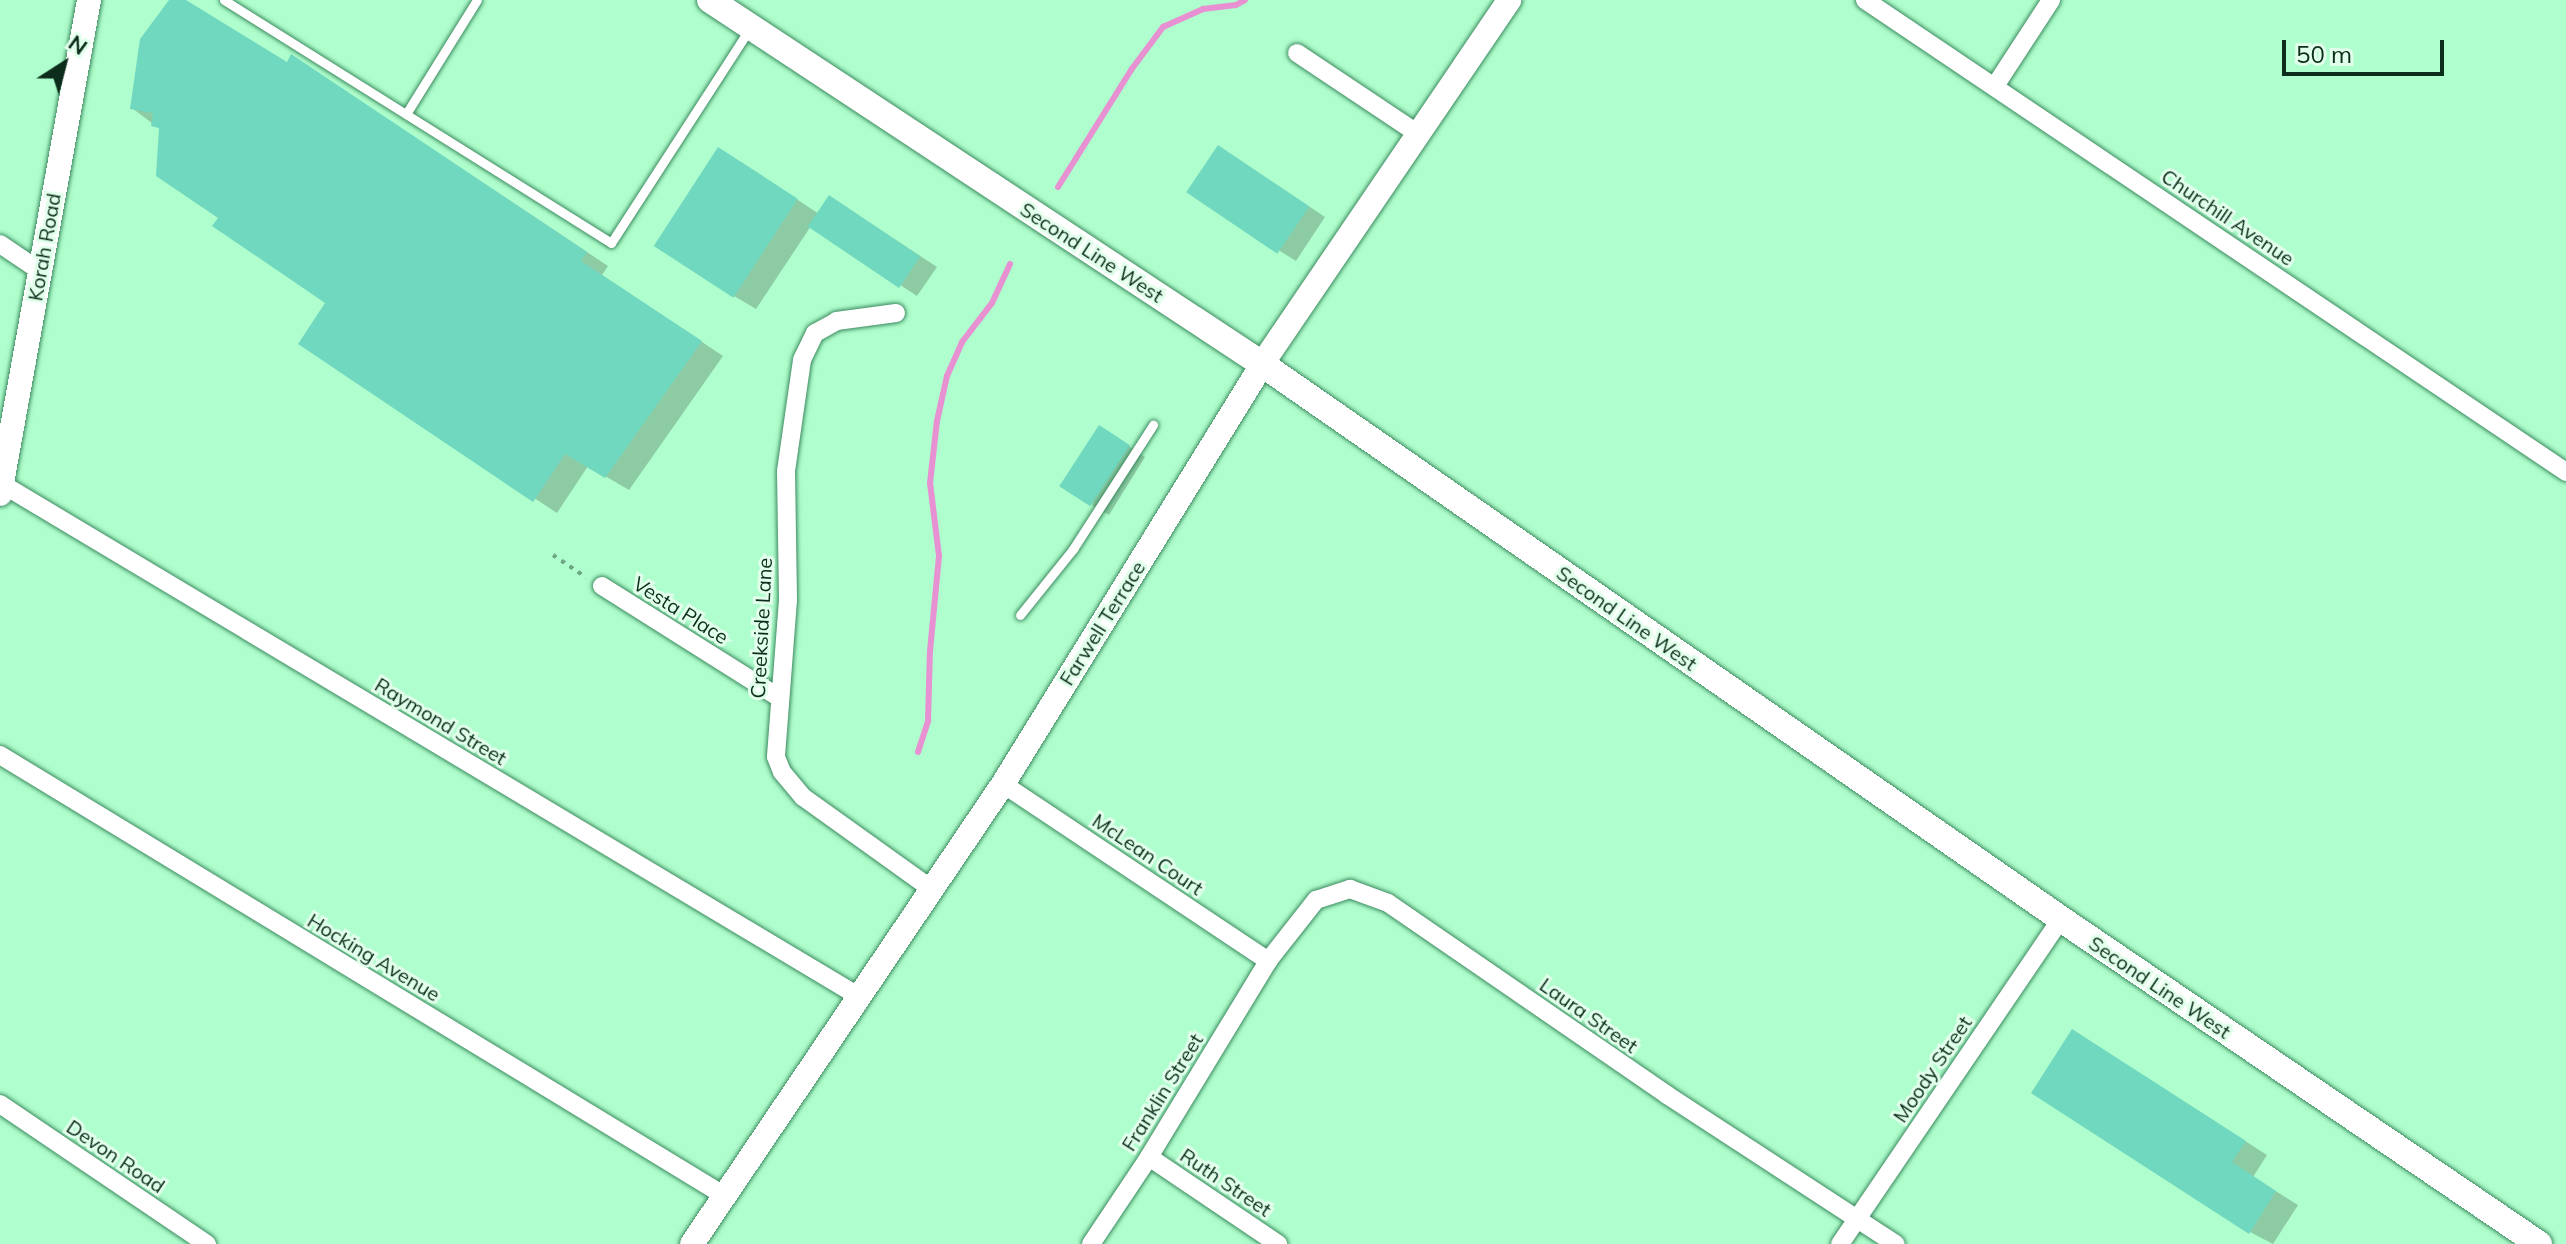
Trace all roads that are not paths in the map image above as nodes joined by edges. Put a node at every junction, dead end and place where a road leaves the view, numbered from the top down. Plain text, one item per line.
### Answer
1 (89, 0) edge
2 (224, 0) edge
3 (477, 0) edge
4 (710, 0) edge
5 (1509, 0) edge
6 (1865, 0) edge
7 (2051, 0) edge
8 (751, 27) junction
9 (1297, 53) dead end
10 (1995, 86) junction
11 (406, 114) junction
12 (1417, 133) junction
13 (0, 244) edge
14 (40, 271) junction
15 (896, 313) dead end
16 (1262, 364) junction
17 (1153, 425) dead end
18 (2566, 472) edge
19 (1, 489) edge
20 (602, 586) road end
21 (1020, 615) dead end
22 (778, 697) junction
23 (0, 755) edge
24 (1003, 784) junction
25 (933, 890) junction
26 (2061, 919) junction
27 (1268, 961) junction
28 (858, 996) junction
29 (0, 1104) edge
30 (1149, 1157) junction
31 (725, 1196) junction
32 (1857, 1218) junction
33 (207, 1244) edge
34 (692, 1244) edge
35 (1091, 1244) edge
36 (1278, 1244) edge
37 (1840, 1244) edge
38 (1896, 1244) edge
39 (2539, 1244) edge

1 - 14 street, Korah Road
2 - 11 lane
3 - 11 lane
4 - 8 main road, Second Line West
5 - 12 street, Farwell Terrace
6 - 10 street, Churchill Avenue
7 - 10 street
8 - 11 lane
8 - 16 main road, Second Line West
9 - 12 street
10 - 18 street, Churchill Avenue
12 - 16 street, Farwell Terrace
13 - 14 street
14 - 19 street, Korah Road
15 - 22 street, Creekside Lane
16 - 24 street, Farwell Terrace
16 - 26 main road, Second Line West
17 - 21 lane
19 - 28 street, Raymond Street
20 - 22 street, Vesta Place
22 - 25 street, Creekside Lane
23 - 31 street, Hocking Avenue
24 - 25 street, Farwell Terrace
24 - 27 street, McLean Court
25 - 28 street, Farwell Terrace
26 - 32 street, Moody Street
26 - 39 main road, Second Line West
27 - 30 street, Franklin Street
27 - 32 street, Laura Street
28 - 31 street, Farwell Terrace
29 - 33 street, Devon Road
30 - 35 street, Franklin Street
30 - 36 street, Ruth Street
31 - 34 street, Farwell Terrace
32 - 37 street, Moody Street
32 - 38 street, Laura Street

